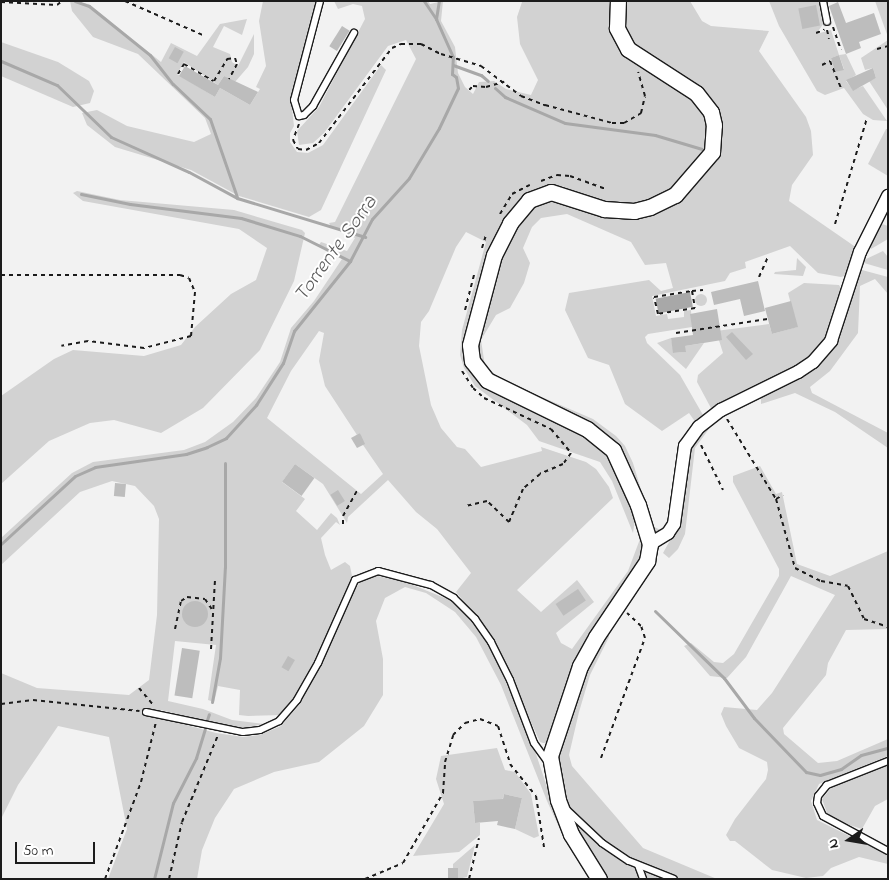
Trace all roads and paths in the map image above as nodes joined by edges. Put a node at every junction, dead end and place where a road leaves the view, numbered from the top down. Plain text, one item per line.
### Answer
1 (62, 1) edge
2 (125, 1) edge
3 (320, 1) edge
4 (618, 1) edge
5 (823, 1) edge
6 (1, 2) edge
7 (827, 26) junction
8 (354, 33) dead end
9 (816, 33) dead end
10 (205, 36) dead end
11 (888, 46) edge
12 (628, 49) junction
13 (877, 49) dead end
14 (841, 50) dead end
15 (822, 65) dead end
16 (178, 74) dead end
17 (229, 79) dead end
18 (504, 82) junction
19 (469, 90) dead end
20 (842, 90) dead end
21 (304, 116) junction
22 (867, 118) dead end
23 (888, 196) edge
24 (835, 224) dead end
25 (768, 257) dead end
26 (1, 275) edge
27 (759, 277) dead end
28 (703, 290) dead end
29 (692, 291) junction
30 (768, 319) dead end
31 (676, 333) dead end
32 (61, 346) dead end
33 (524, 419) dead end
34 (720, 422) dead end
35 (703, 438) dead end
36 (723, 490) dead end
37 (357, 491) dead end
38 (783, 495) dead end
39 (776, 499) junction
40 (466, 506) dead end
41 (343, 520) junction
42 (348, 520) dead end
43 (343, 524) dead end
44 (650, 544) junction
45 (215, 579) dead end
46 (618, 604) junction
47 (213, 611) junction
48 (888, 627) edge
49 (175, 629) dead end
50 (211, 649) dead end
51 (138, 688) dead end
52 (1, 704) edge
53 (146, 712) joint
54 (157, 714) junction
55 (220, 730) junction
56 (601, 758) dead end
57 (888, 761) edge
58 (551, 765) junction
59 (558, 800) junction
60 (478, 838) dead end
61 (544, 847) dead end
62 (888, 851) edge
63 (638, 865) junction
64 (105, 879) edge
65 (169, 879) edge
66 (365, 879) edge
67 (469, 879) edge
68 (599, 879) edge
69 (643, 879) edge
70 (674, 879) edge

1 - 6 path
2 - 10 path
3 - 21 lane
4 - 12 street
5 - 7 lane
7 - 9 path
7 - 14 path
8 - 21 lane
11 - 13 path
12 - 18 path
12 - 44 street
15 - 20 path
16 - 17 path
18 - 19 path
18 - 21 path
22 - 24 path
23 - 44 street
25 - 27 path
26 - 32 path
28 - 29 path
29 - 29 path
30 - 31 path
33 - 40 path
34 - 39 path
35 - 36 path
37 - 41 path
38 - 39 path
39 - 48 path
41 - 42 path
41 - 43 path
44 - 46 street
45 - 47 path
46 - 56 path
46 - 58 street
47 - 49 path
47 - 50 path
51 - 54 path
52 - 53 path
53 - 54 lane
54 - 55 lane
54 - 64 path
55 - 58 lane
55 - 65 path
57 - 62 lane
58 - 59 street
59 - 63 lane
59 - 68 street
60 - 67 path
61 - 66 path
63 - 69 lane
63 - 70 lane

